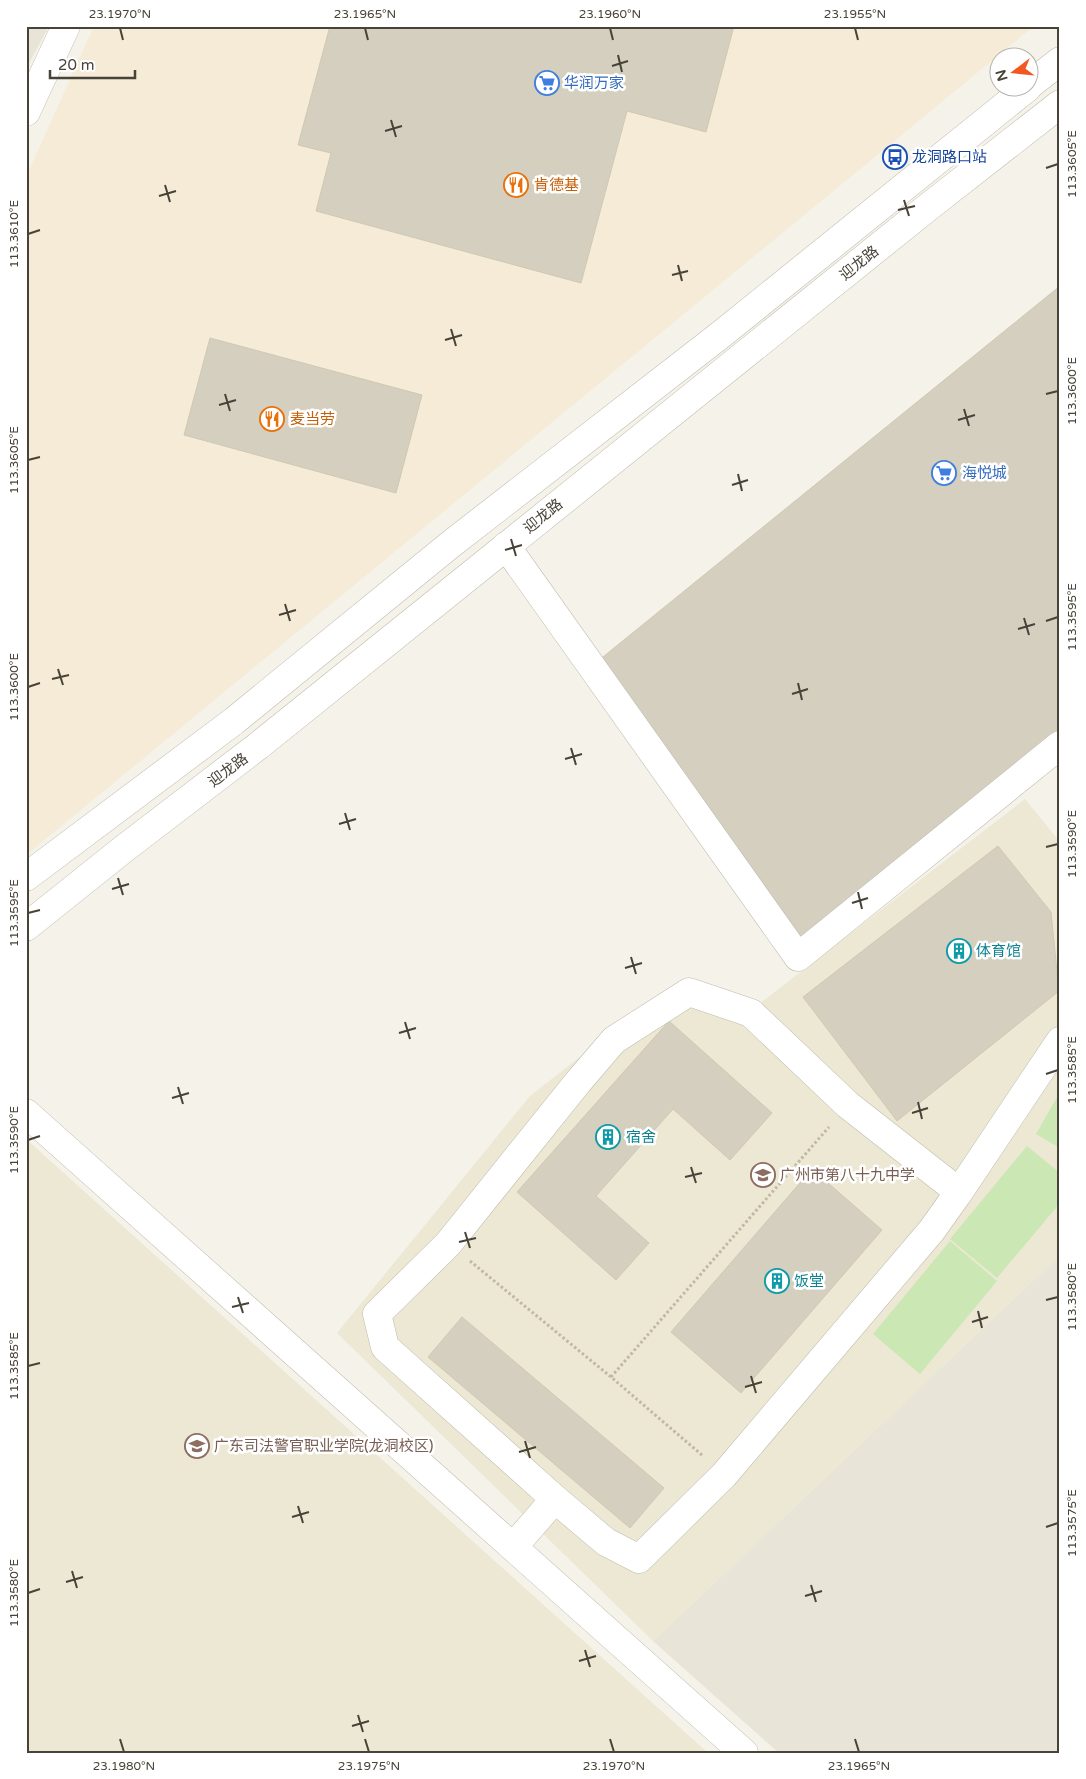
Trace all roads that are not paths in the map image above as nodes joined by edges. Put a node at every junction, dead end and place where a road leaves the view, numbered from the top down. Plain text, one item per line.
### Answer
1 (66, 26) edge
2 (1060, 61) edge
3 (1038, 79) edge
4 (1014, 98) edge
5 (1060, 104) edge
6 (26, 112) edge
7 (506, 546) junction
8 (1060, 745) edge
9 (26, 877) edge
10 (26, 927) edge
11 (1060, 1041) edge
12 (26, 1113) edge
13 (959, 1192) junction
14 (555, 1498) junction
15 (513, 1547) junction
16 (744, 1753) edge

1 - 6 street
2 - 3 street, 迎龙路
4 - 9 street, 迎龙路
5 - 7 street, 迎龙路
7 - 8 street
7 - 10 street, 迎龙路
11 - 13 street
12 - 15 street
13 - 14 street
13 - 14 street
14 - 15 street
15 - 16 street

